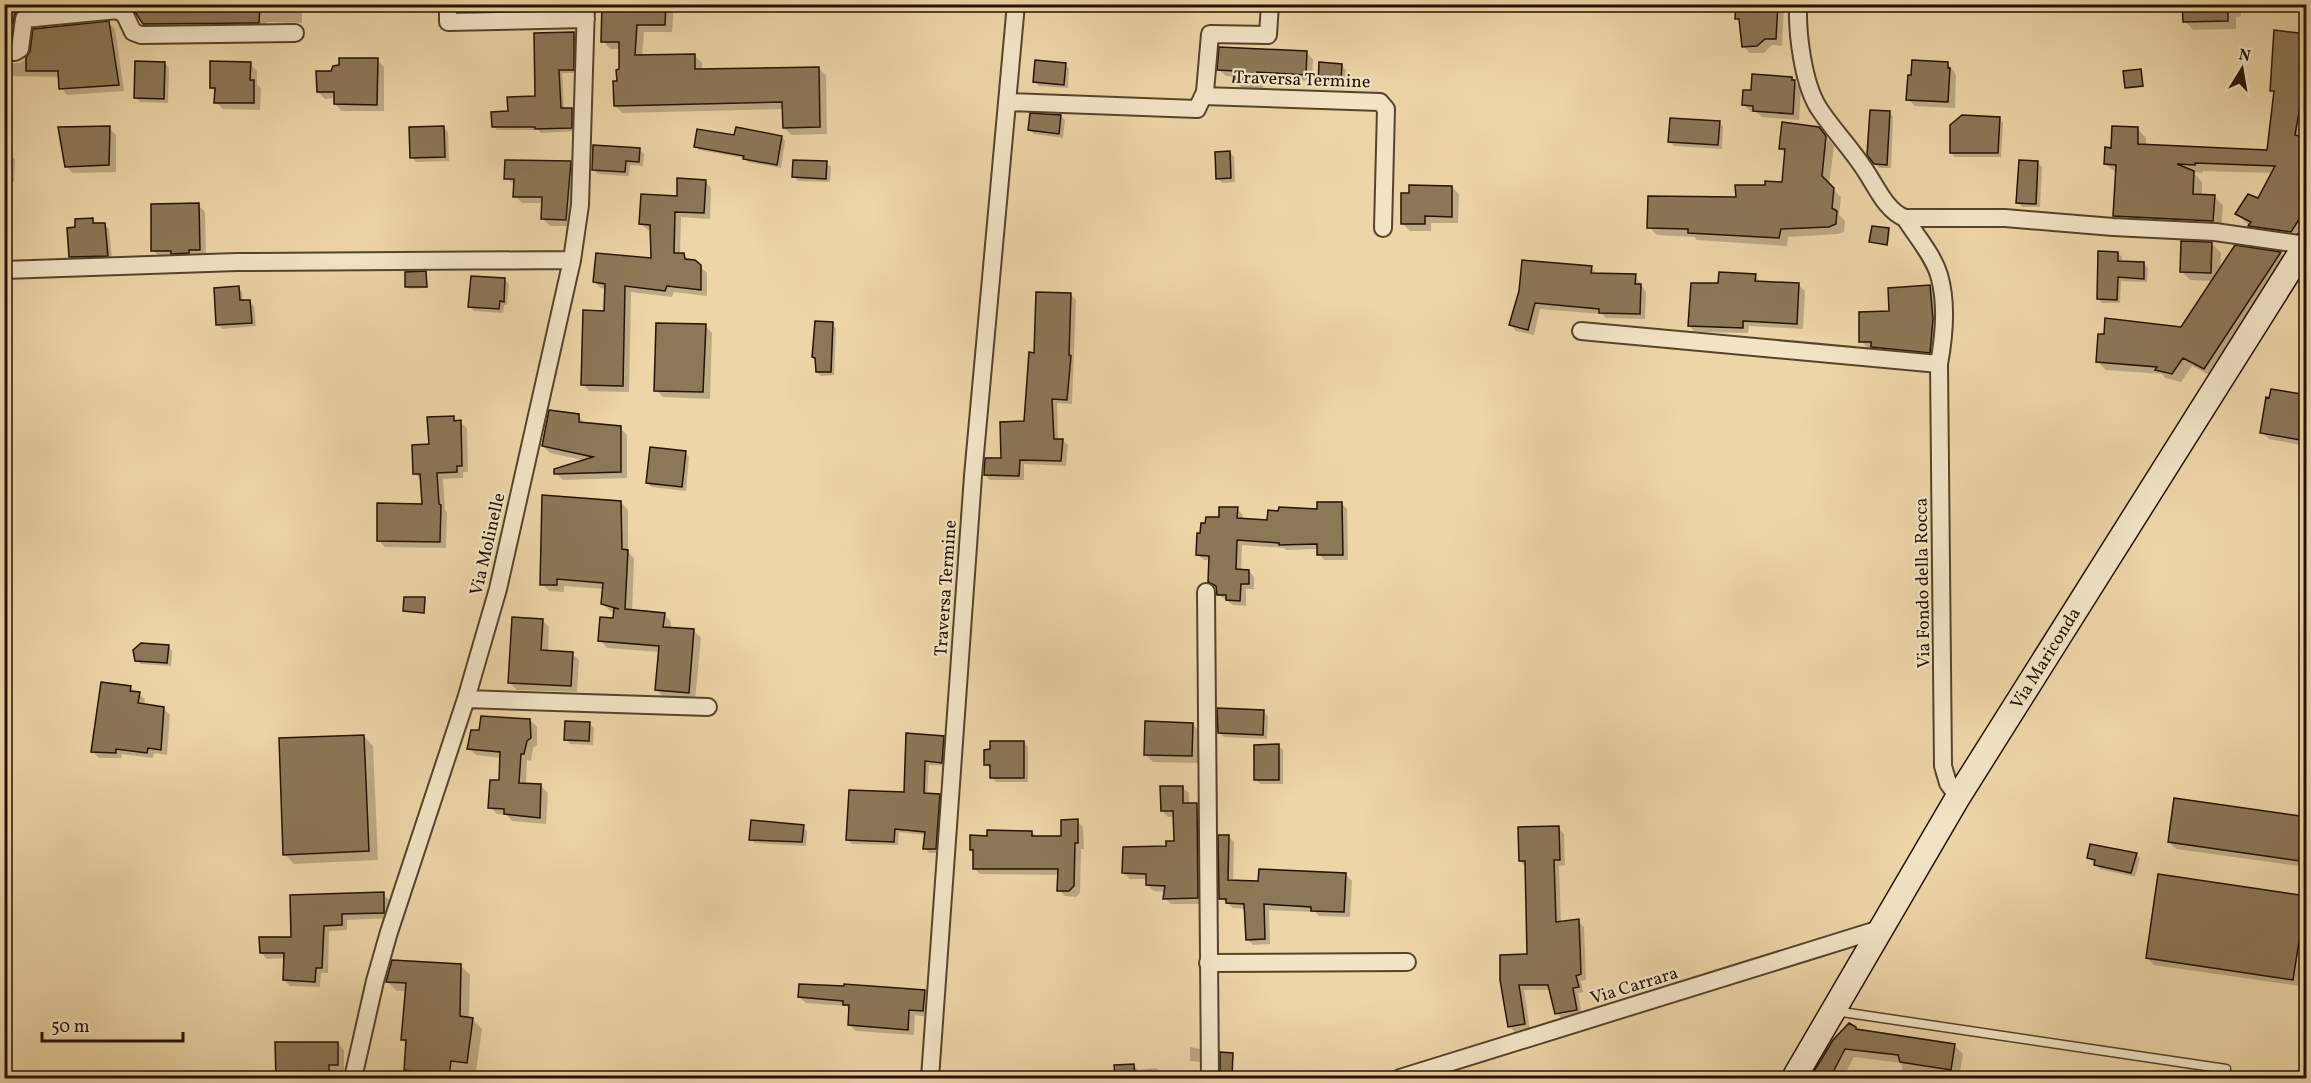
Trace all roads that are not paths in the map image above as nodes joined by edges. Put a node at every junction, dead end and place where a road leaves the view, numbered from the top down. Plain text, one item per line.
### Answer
1 (448, 4) edge
2 (1016, 4) edge
3 (1270, 4) edge
4 (1798, 4) edge
5 (586, 12) edge
6 (295, 33) dead end
7 (4, 52) edge
8 (1203, 96) junction
9 (1007, 102) junction
10 (1905, 218) junction
11 (1383, 228) dead end
12 (2306, 245) edge
13 (572, 260) junction
14 (4, 270) edge
15 (1581, 331) dead end
16 (1939, 364) junction
17 (1206, 592) dead end
18 (466, 699) junction
19 (708, 707) dead end
20 (1958, 797) junction
21 (1880, 929) junction
22 (1407, 962) dead end
23 (1208, 963) junction
24 (1834, 1011) junction
25 (2226, 1069) dead end
26 (353, 1078) edge
27 (930, 1078) edge
28 (1210, 1078) edge
29 (1400, 1078) edge
30 (1794, 1078) edge

1 - 5 street
2 - 9 street, Traversa Termine
3 - 8 street, Traversa Termine
4 - 10 street, Via Fondo della Rocca
5 - 13 street, Via Molinelle
6 - 7 street
8 - 9 street
8 - 11 street, Traversa Termine
9 - 27 street, Traversa Termine
10 - 12 street
10 - 16 street, Via Fondo della Rocca
12 - 20 street, Via Mariconda
13 - 14 street
13 - 18 street, Via Molinelle
15 - 16 street
16 - 20 street, Via Fondo della Rocca
17 - 23 street
18 - 19 street
18 - 26 street, Via Molinelle
20 - 21 street, Via Mariconda
21 - 24 street, Via Mariconda
21 - 29 street, Via Carrara
22 - 23 street
23 - 28 street
24 - 25 lane
24 - 30 street, Via Mariconda

